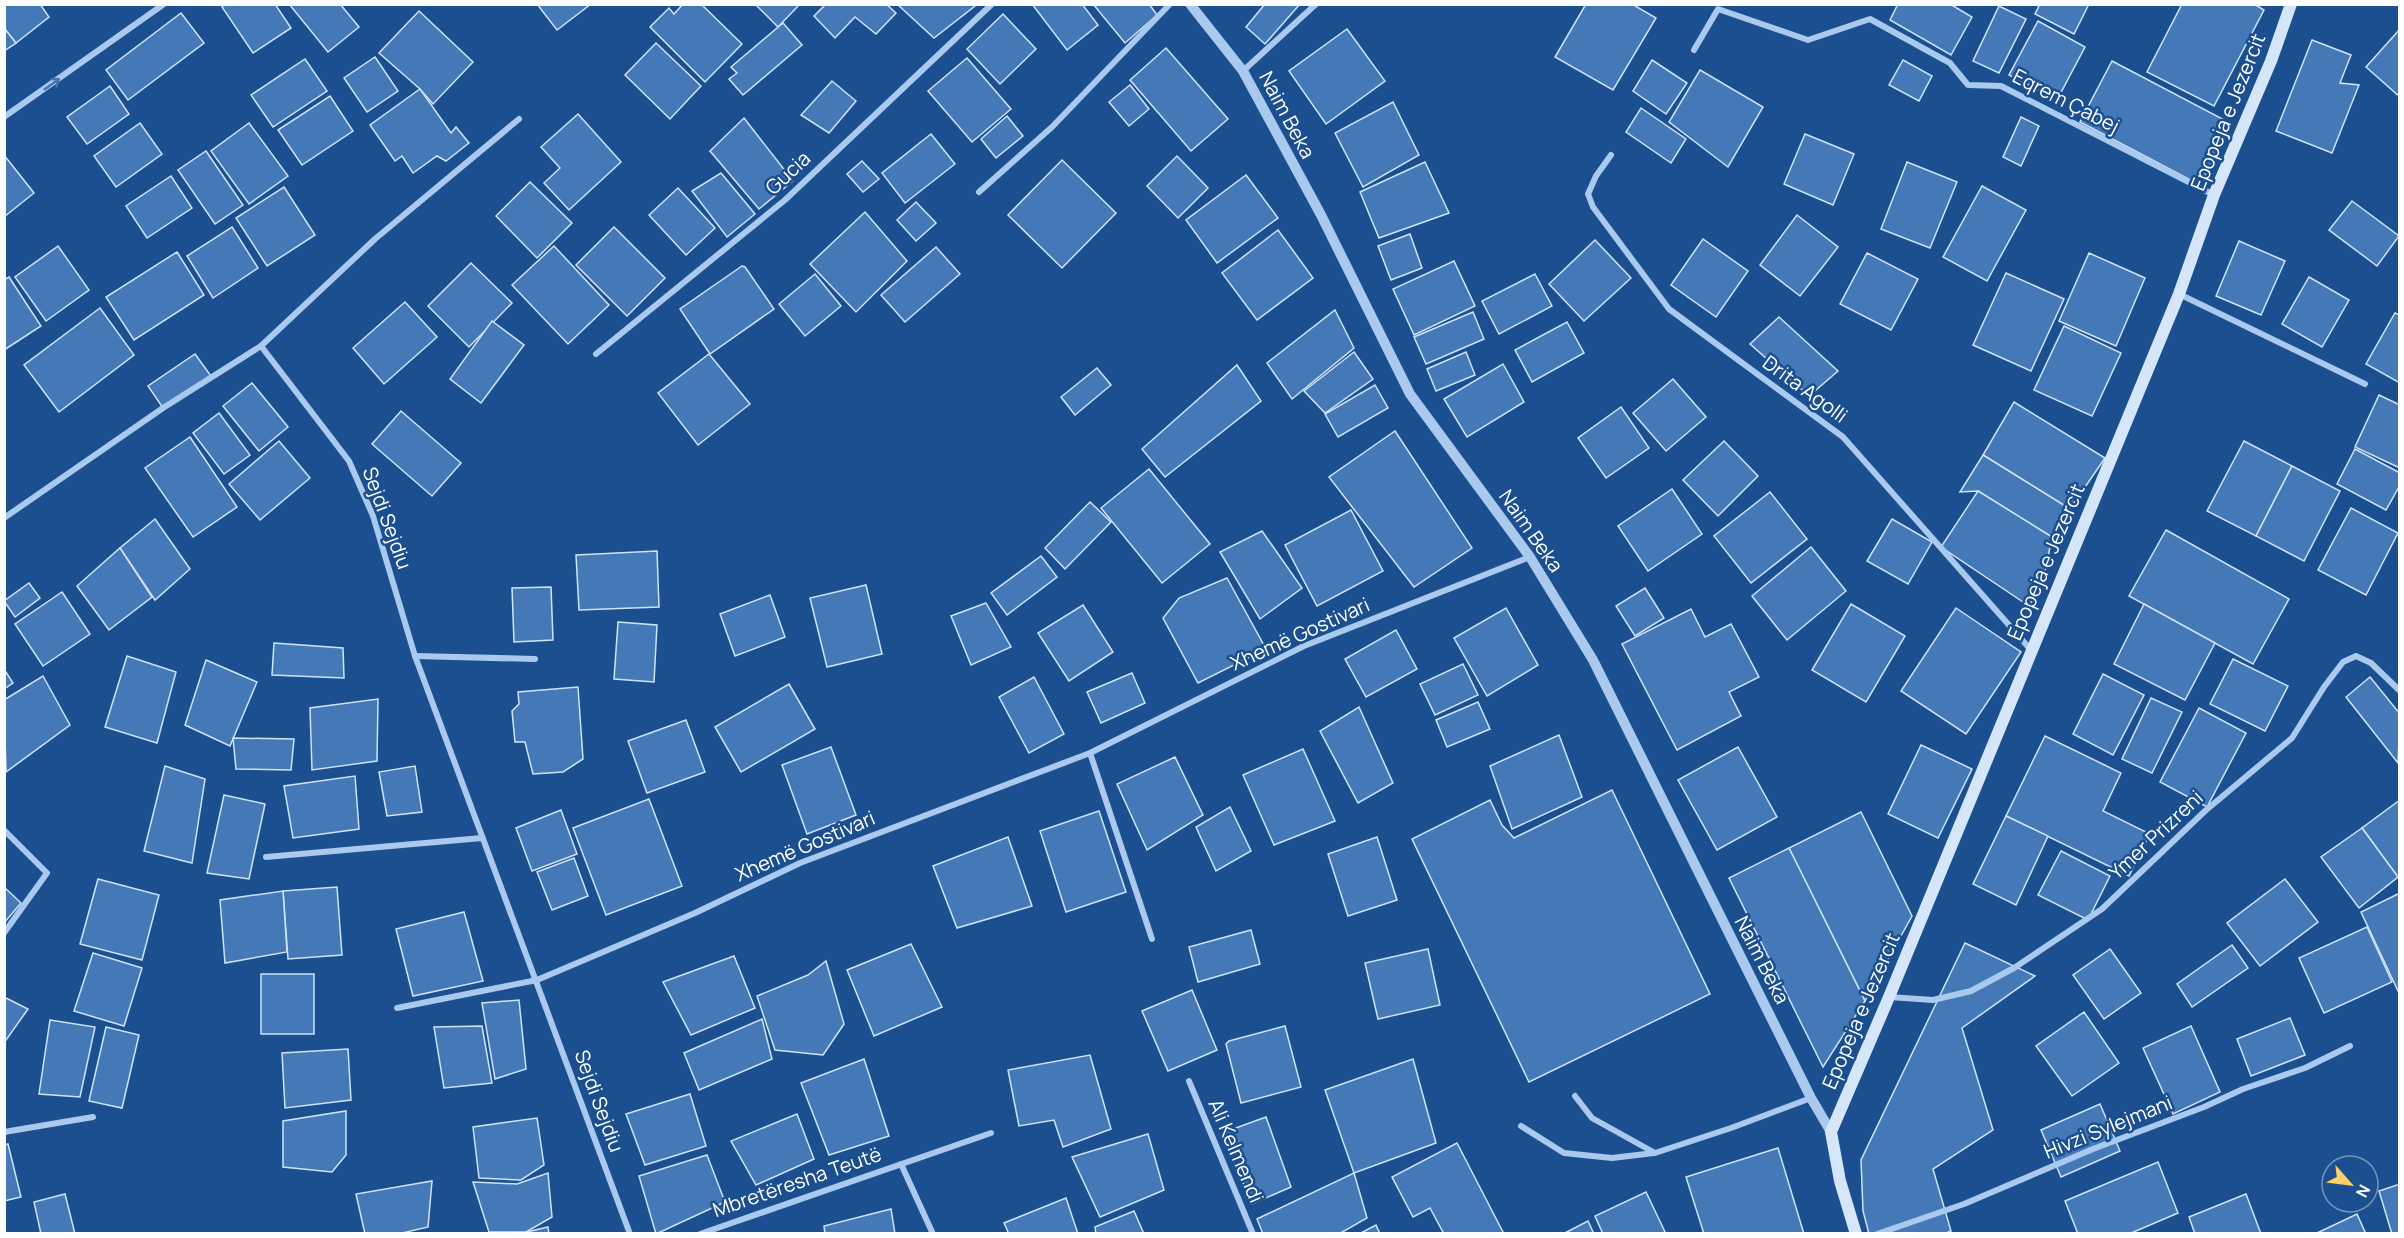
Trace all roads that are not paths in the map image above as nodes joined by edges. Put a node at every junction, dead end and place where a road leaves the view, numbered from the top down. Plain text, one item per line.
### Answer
1 (164, 4) edge
2 (992, 4) edge
3 (1170, 4) edge
4 (1190, 4) edge
5 (1316, 4) edge
6 (2291, 4) edge
7 (1694, 50) dead end
8 (1243, 71) junction
9 (4, 117) edge
10 (519, 119) dead end
11 (1611, 155) dead end
12 (979, 192) dead end
13 (2214, 195) junction
14 (2179, 294) junction
15 (261, 346) junction
16 (596, 354) dead end
17 (2365, 384) dead end
18 (4, 518) edge
19 (1530, 557) junction
20 (2031, 651) junction
21 (416, 656) junction
22 (535, 659) dead end
23 (2400, 691) edge
24 (1090, 753) junction
25 (4, 830) edge
26 (482, 838) junction
27 (266, 857) dead end
28 (4, 933) edge
29 (1152, 939) dead end
30 (537, 980) junction
31 (1889, 997) junction
32 (397, 1008) dead end
33 (2350, 1046) dead end
34 (1189, 1081) dead end
35 (1575, 1096) dead end
36 (1810, 1098) junction
37 (93, 1117) dead end
38 (1521, 1126) dead end
39 (4, 1132) edge
40 (991, 1132) dead end
41 (1831, 1132) junction
42 (1655, 1153) junction
43 (901, 1164) junction
44 (630, 1233) edge
45 (700, 1233) edge
46 (933, 1233) edge
47 (1253, 1233) edge
48 (1856, 1233) edge
49 (1876, 1233) edge

9 -> 1 street
2 - 16 street, Gucia
3 - 12 street
4 - 8 street, Naim Beka
5 - 8 street
6 - 13 main road, Epopeja e Jezercit
7 - 13 street, Eqrem Çabej
8 - 19 street, Naim Beka
10 - 15 street
11 - 20 street, Drita Agolli
13 - 14 main road, Epopeja e Jezercit
14 - 17 street
14 - 20 main road, Epopeja e Jezercit
15 - 18 street
15 - 21 street, Sejdi Sejdiu
19 - 24 street, Xhemë Gostivari
19 - 36 street, Naim Beka
20 - 31 main road, Epopeja e Jezercit
21 - 22 street
21 - 26 street, Sejdi Sejdiu
23 - 31 street, Ymer Prizreni
24 - 29 street
24 - 30 street, Xhemë Gostivari
25 - 28 street
26 - 27 street
26 - 30 street, Sejdi Sejdiu
30 - 32 street
30 - 44 street, Sejdi Sejdiu
31 - 41 main road, Epopeja e Jezercit
33 - 49 street, Hivzi Sylejmani
34 - 47 street, Ali Kelmendi
35 - 42 street
36 - 41 street, Naim Beka
36 - 42 street
37 - 39 street
38 - 42 street
40 - 43 street
41 - 48 main road
43 - 45 street, Mbretëresha Teutë
43 - 46 street, Mbretëresha Teutë

